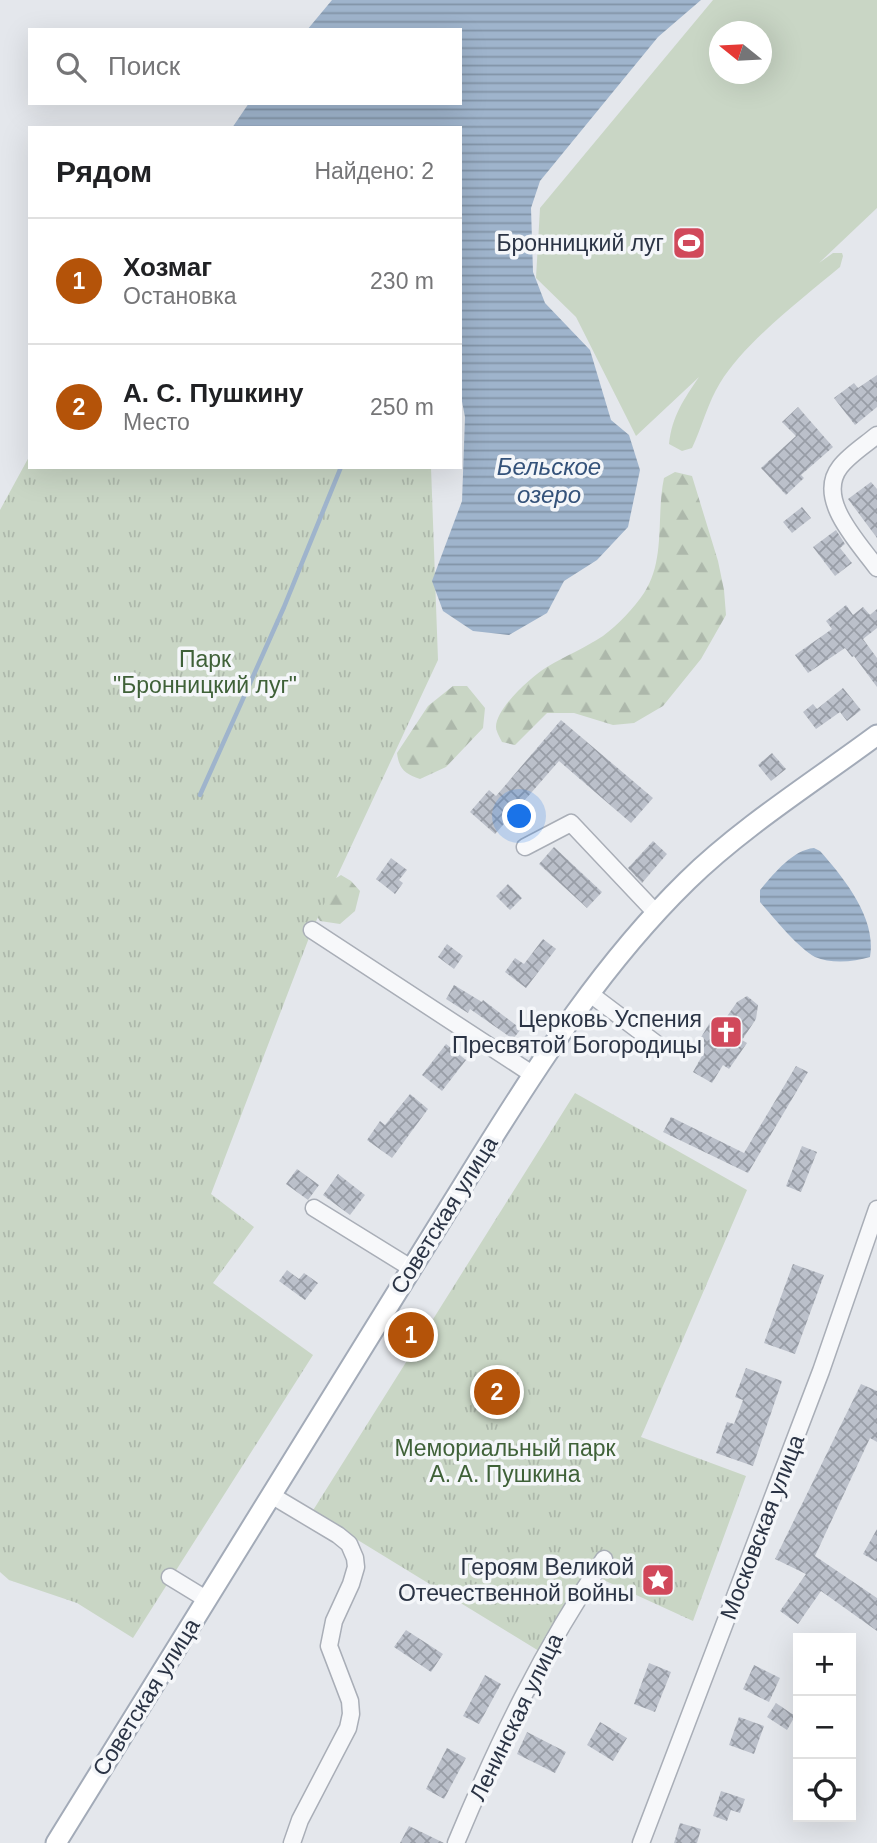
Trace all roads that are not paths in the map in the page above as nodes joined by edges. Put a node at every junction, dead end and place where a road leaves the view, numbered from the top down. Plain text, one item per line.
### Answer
1 (877, 435) edge
2 (877, 568) edge
3 (877, 735) edge
4 (525, 847) dead end
5 (656, 913) junction
6 (312, 930) dead end
7 (589, 993) junction
8 (658, 1045) dead end
9 (532, 1074) junction
10 (314, 1209) dead end
11 (877, 1209) edge
12 (411, 1268) junction
13 (271, 1495) junction
14 (604, 1559) dead end
15 (170, 1577) dead end
16 (206, 1599) junction
17 (56, 1843) edge
18 (292, 1843) edge
19 (456, 1843) edge
20 (641, 1843) edge

1 - 2 street
3 - 5 main road, Советская улица
4 - 5 street
5 - 7 main road, Советская улица
6 - 9 street
7 - 8 street
7 - 9 main road, Советская улица
9 - 12 main road, Советская улица
10 - 12 street
11 - 20 street, Московская улица
12 - 13 main road, Советская улица
13 - 16 main road, Советская улица
13 - 18 street
14 - 19 street, Ленинская улица
15 - 16 street
16 - 17 main road, Советская улица

